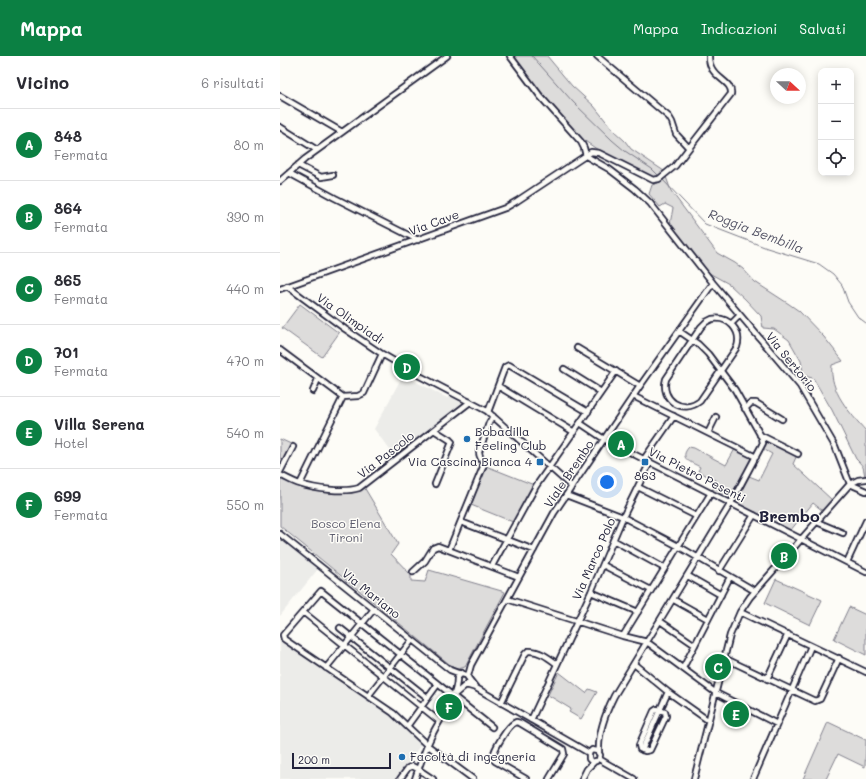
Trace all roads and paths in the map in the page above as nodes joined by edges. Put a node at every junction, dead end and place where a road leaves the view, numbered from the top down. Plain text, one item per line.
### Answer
1 (447, 56) edge
2 (510, 56) edge
3 (597, 56) edge
4 (709, 56) edge
5 (280, 96) edge
6 (280, 127) edge
7 (342, 132) junction
8 (689, 148) junction
9 (317, 150) junction
10 (586, 156) junction
11 (298, 165) junction
12 (288, 173) junction
13 (333, 175) dead end
14 (280, 180) edge
15 (418, 240) junction
16 (713, 283) junction
17 (287, 286) junction
18 (280, 289) edge
19 (740, 315) junction
20 (731, 324) junction
21 (679, 331) junction
22 (692, 340) junction
23 (577, 348) dead end
24 (280, 350) edge
25 (382, 354) junction
26 (564, 369) dead end
27 (616, 371) junction
28 (721, 372) junction
29 (318, 379) junction
30 (498, 386) junction
31 (640, 386) junction
32 (313, 391) dead end
33 (601, 392) junction
34 (634, 396) junction
35 (343, 397) junction
36 (470, 402) junction
37 (745, 408) junction
38 (488, 412) junction
39 (588, 412) junction
40 (493, 416) junction
41 (674, 416) junction
42 (716, 417) dead end
43 (782, 419) dead end
44 (580, 423) junction
45 (434, 430) junction
46 (574, 432) junction
47 (708, 433) junction
48 (760, 435) junction
49 (604, 440) junction
50 (293, 447) dead end
51 (798, 454) dead end
52 (756, 457) junction
53 (644, 459) junction
54 (650, 462) junction
55 (549, 467) junction
56 (280, 474) edge
57 (866, 479) edge
58 (300, 484) junction
59 (436, 484) dead end
60 (850, 484) junction
61 (572, 487) junction
62 (638, 487) junction
63 (866, 491) edge
64 (711, 493) junction
65 (566, 495) junction
66 (731, 503) junction
67 (754, 515) junction
68 (696, 516) junction
69 (623, 517) junction
70 (866, 521) edge
71 (461, 522) junction
72 (817, 522) junction
73 (280, 534) edge
74 (843, 534) dead end
75 (506, 539) junction
76 (802, 539) junction
77 (613, 540) junction
78 (678, 546) junction
79 (449, 550) junction
80 (534, 550) junction
81 (699, 558) junction
82 (847, 562) junction
83 (603, 565) junction
84 (492, 566) junction
85 (664, 568) junction
86 (719, 571) junction
87 (413, 572) dead end
88 (866, 572) edge
89 (688, 576) junction
90 (519, 577) junction
91 (730, 577) junction
92 (651, 590) junction
93 (755, 591) junction
94 (591, 592) junction
95 (720, 595) junction
96 (507, 599) junction
97 (674, 600) junction
98 (374, 609) junction
99 (303, 612) junction
100 (638, 612) junction
101 (740, 612) junction
102 (708, 619) junction
103 (660, 621) junction
104 (577, 622) junction
105 (362, 623) junction
106 (340, 628) dead end
107 (788, 634) junction
108 (623, 636) junction
109 (352, 637) junction
110 (412, 640) junction
111 (648, 642) junction
112 (344, 645) junction
113 (695, 645) junction
114 (811, 646) junction
115 (400, 655) junction
116 (724, 658) junction
117 (839, 658) junction
118 (557, 664) junction
119 (634, 664) junction
120 (471, 665) junction
121 (326, 668) junction
122 (390, 668) junction
123 (683, 668) junction
124 (450, 670) junction
125 (866, 672) edge
126 (462, 674) junction
127 (383, 677) junction
128 (468, 678) junction
129 (767, 679) junction
130 (457, 681) junction
131 (438, 684) junction
132 (465, 685) junction
133 (476, 688) junction
134 (792, 691) junction
135 (668, 692) junction
136 (716, 693) junction
137 (368, 696) junction
138 (454, 696) junction
139 (428, 698) junction
140 (501, 703) junction
141 (421, 708) junction
142 (660, 710) junction
143 (530, 720) junction
144 (709, 721) junction
145 (439, 722) junction
146 (777, 724) junction
147 (408, 725) junction
148 (492, 727) dead end
149 (599, 740) junction
150 (427, 745) junction
151 (590, 752) junction
152 (599, 752) junction
153 (589, 759) junction
154 (599, 759) junction
155 (594, 762) junction
156 (418, 769) junction
157 (587, 769) junction
158 (400, 779) edge
159 (415, 779) edge
160 (434, 779) edge
161 (473, 779) edge
162 (526, 779) edge
163 (549, 779) edge
164 (582, 779) edge
165 (634, 779) edge
166 (694, 779) edge
167 (753, 779) edge

1 - 7 street
2 - 10 street
3 - 8 street
4 - 8 street
5 - 7 street
6 - 9 street
7 - 9 street
8 - 10 street
9 - 11 street
10 - 15 street, Via Cave
10 - 16 street, Via Sertorio
11 - 12 street
11 - 13 street
12 - 14 street
12 - 15 street
15 - 17 street, Via Cave
16 - 19 street, Via Sertorio
16 - 21 street, Viale Brembo
17 - 18 street, Via Cave
17 - 25 street, Via Olimpiadi
19 - 20 street
19 - 60 street, Via Sertorio
20 - 22 street
20 - 28 street
21 - 22 street
21 - 31 street, Viale Brembo
22 - 28 street
22 - 28 street
23 - 27 street
24 - 29 street
25 - 35 street
25 - 36 street, Via Olimpiadi
26 - 33 street
27 - 31 street
27 - 33 street
28 - 37 street
29 - 32 street
29 - 35 street
30 - 38 street
30 - 39 street
30 - 46 street
31 - 34 street, Viale Brembo
33 - 39 street
34 - 41 street
34 - 49 street, Viale Brembo
35 - 58 street
36 - 38 street, Via Olimpiadi
36 - 45 street, Via Pascolo
37 - 43 street
37 - 48 street
38 - 40 street, Via Olimpiadi
39 - 44 street
40 - 55 street, Via Olimpiadi
40 - 71 street
41 - 47 street
41 - 53 street
42 - 47 street
44 - 46 street
44 - 49 street, Via Pietro Pesenti
45 - 58 street, Via Pascolo
45 - 59 street
46 - 55 street
47 - 52 street
48 - 51 street
48 - 52 street
49 - 53 street, Via Pietro Pesenti
49 - 61 street, Viale Brembo
50 - 56 street
52 - 66 street
53 - 54 street, Via Pietro Pesenti
54 - 62 street, Via Marco Polo
54 - 64 street, Via Pietro Pesenti
55 - 61 street, Via Olimpiadi
55 - 75 street
56 - 58 street, Via Pascolo
57 - 60 street
60 - 63 street
60 - 72 street
61 - 65 street, Viale Brembo
62 - 68 street
62 - 69 street, Via Marco Polo
64 - 66 street, Via Pietro Pesenti
64 - 68 street
65 - 69 street
65 - 80 street, Viale Brembo
66 - 67 street, Via Pietro Pesenti
66 - 81 street
67 - 76 street, Via Pietro Pesenti
67 - 86 street
68 - 78 street
69 - 77 street, Via Marco Polo
69 - 78 street
70 - 82 street
71 - 75 street
71 - 79 street
72 - 74 street
72 - 76 street
73 - 98 street, Via Mariano
75 - 80 street
75 - 84 street
76 - 82 street, Via Pietro Pesenti
76 - 93 street
77 - 83 street, Via Marco Polo
77 - 85 street
78 - 81 street
78 - 85 street
79 - 84 street
79 - 87 street
80 - 90 street, Viale Brembo
81 - 86 street
81 - 89 street
82 - 88 street, Via Pietro Pesenti
83 - 92 street
83 - 94 street, Via Marco Polo
84 - 90 street
85 - 92 street
86 - 91 street
89 - 95 street
89 - 97 street
90 - 96 street, Viale Brembo
91 - 93 street
91 - 95 street
92 - 100 street
93 - 101 street
94 - 100 street
94 - 104 street, Via Marco Polo
95 - 102 street
96 - 104 street
96 - 120 street, Viale Brembo
97 - 102 street
97 - 103 street
98 - 105 street
98 - 110 street, Via Mariano
99 - 105 street
99 - 112 street
99 - 121 street
100 - 108 street
101 - 107 street
101 - 116 street
102 - 113 street
103 - 111 street
103 - 113 street
104 - 108 street
104 - 118 street, Via Marco Polo
105 - 109 street
105 - 115 street
106 - 109 street
107 - 114 street
107 - 129 street
108 - 111 street
109 - 112 street
109 - 122 street
110 - 115 street
110 - 124 street, Via Mariano
111 - 119 street
111 - 123 street
112 - 121 street
112 - 127 street
113 - 123 street
114 - 117 street
114 - 134 street
115 - 122 street
115 - 131 street
116 - 129 street
116 - 136 street
117 - 125 street
117 - 134 street
118 - 140 street
118 - 143 street, Via Marco Polo
119 - 135 street
119 - 149 street
120 - 126 street, Viale Brembo
120 - 128 street, Viale Brembo
121 - 137 street
122 - 127 street
122 - 139 street
123 - 136 street
124 - 126 street, Via Mariano
124 - 130 street, Via Mariano
126 - 128 street
126 - 130 street
127 - 137 street
127 - 141 street
128 - 132 street
128 - 133 street
129 - 134 street
130 - 132 street
130 - 138 street
131 - 138 street
131 - 139 street
132 - 133 street
132 - 138 street
133 - 140 street
134 - 146 street
135 - 142 street
135 - 144 street
136 - 144 street
136 - 146 street
137 - 147 street
138 - 145 street
138 - 148 street
139 - 141 street
140 - 143 street
141 - 145 street
141 - 147 street
142 - 142 street
143 - 151 street
144 - 166 street
145 - 150 street
146 - 167 street
147 - 150 street
149 - 151 street
149 - 152 street
150 - 156 street
150 - 161 street
151 - 152 street
151 - 153 street
152 - 154 street
153 - 155 street
153 - 157 street
154 - 155 street
154 - 165 street
155 - 157 street
156 - 158 street
156 - 159 street
156 - 160 street
157 - 164 street
162 - 163 street

